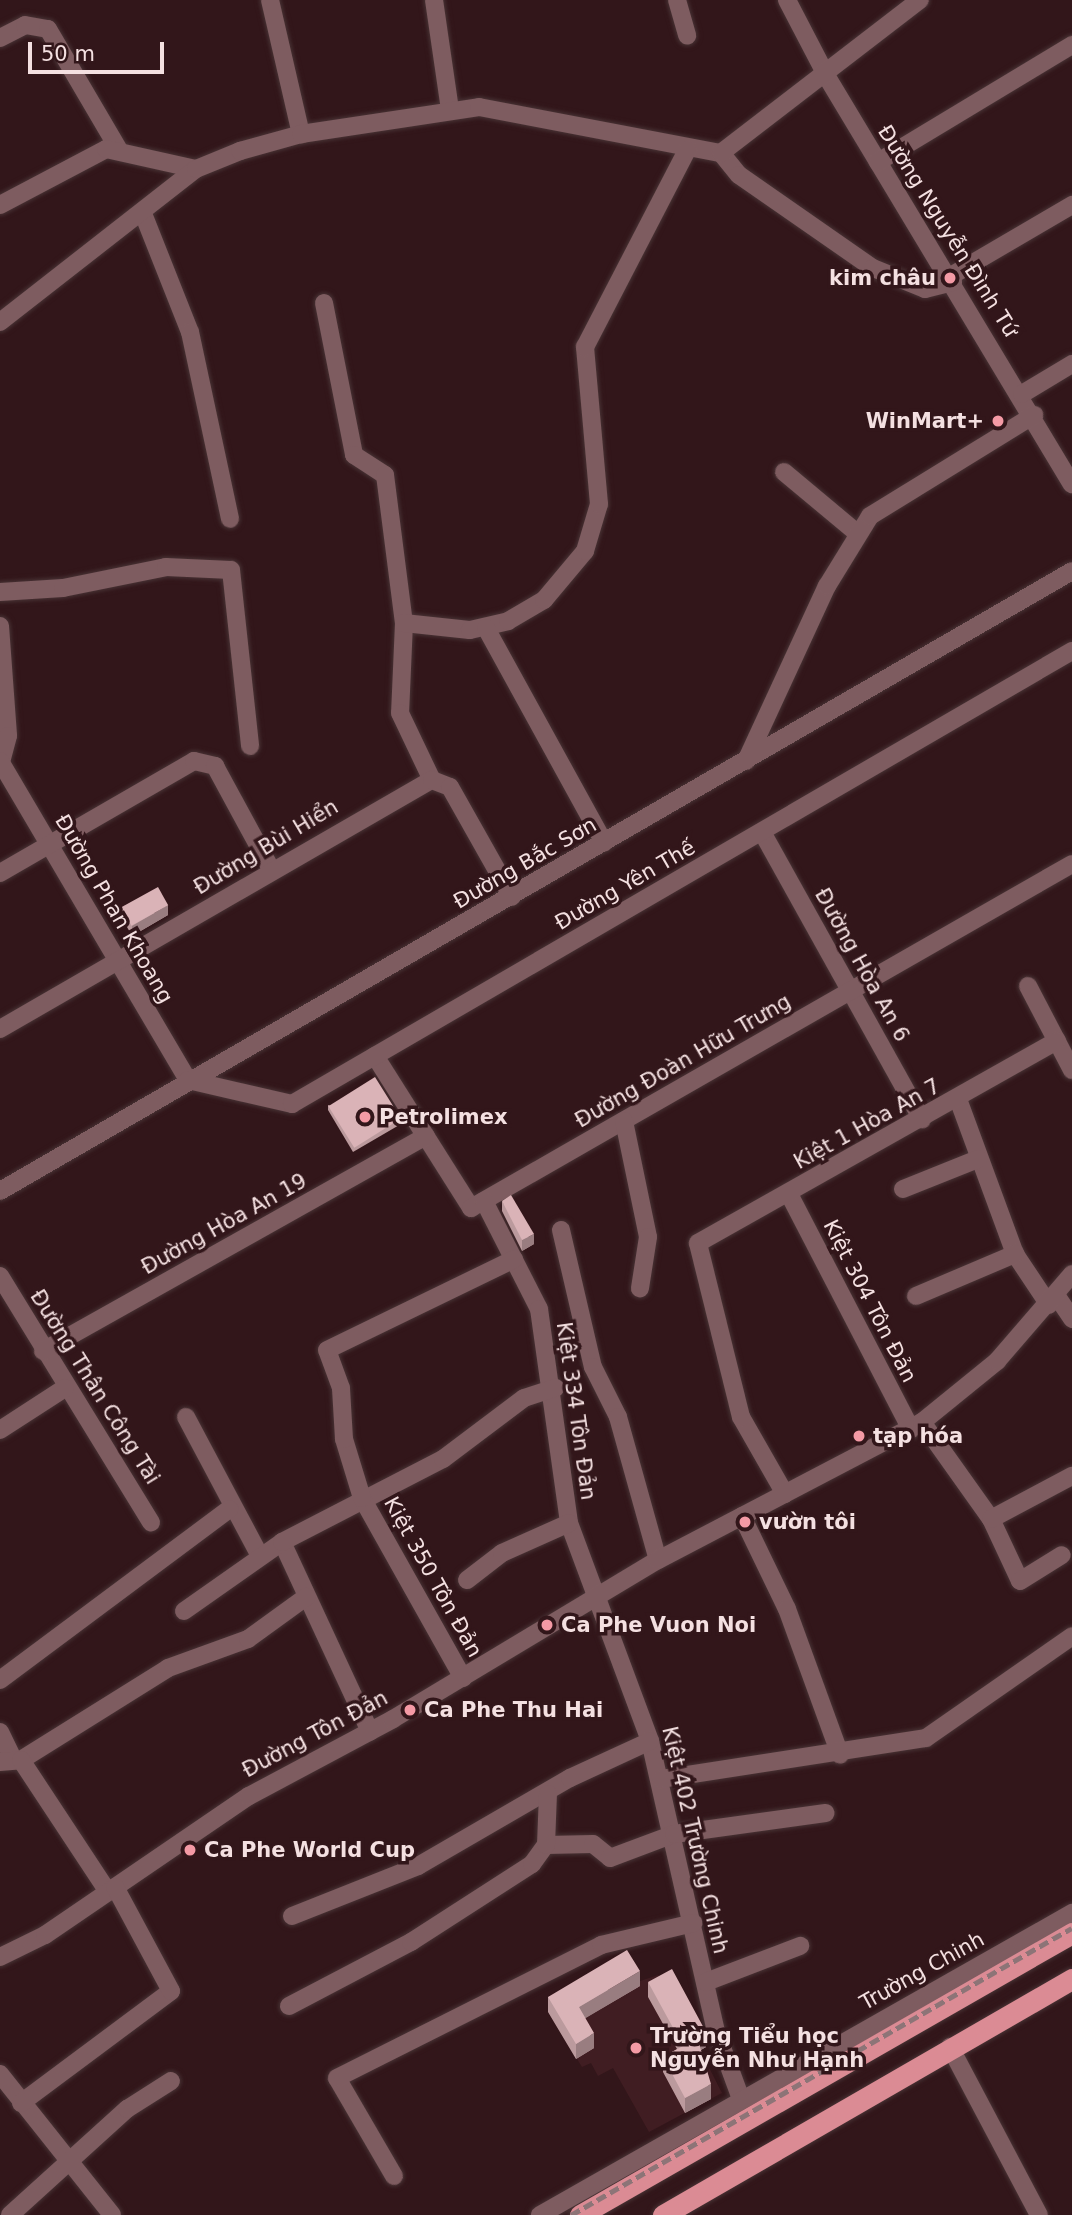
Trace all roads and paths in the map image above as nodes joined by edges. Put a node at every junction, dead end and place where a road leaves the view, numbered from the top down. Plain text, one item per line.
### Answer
1 (270, 0) edge
2 (434, 0) edge
3 (677, 0) edge
4 (787, 0) edge
5 (920, 0) edge
6 (687, 36) dead end
7 (0, 38) edge
8 (1072, 45) edge
9 (827, 77) junction
10 (450, 110) junction
11 (301, 134) junction
12 (119, 150) junction
13 (687, 150) junction
14 (721, 153) junction
15 (878, 162) junction
16 (196, 169) junction
17 (0, 205) edge
18 (1072, 205) edge
19 (144, 216) junction
20 (951, 279) junction
21 (324, 303) dead end
22 (0, 322) edge
23 (1072, 364) edge
24 (1022, 394) junction
25 (1034, 415) junction
26 (784, 472) dead end
27 (1072, 484) edge
28 (230, 519) dead end
29 (857, 533) junction
30 (1072, 571) edge
31 (0, 592) edge
32 (404, 623) junction
33 (0, 626) edge
34 (486, 628) junction
35 (1072, 651) edge
36 (250, 746) dead end
37 (746, 761) junction
38 (0, 762) edge
39 (432, 780) junction
40 (762, 832) junction
41 (51, 844) junction
42 (604, 844) junction
43 (1072, 864) edge
44 (271, 869) junction
45 (0, 873) edge
46 (512, 897) junction
47 (119, 962) junction
48 (1028, 986) dead end
49 (850, 992) junction
50 (0, 1029) edge
51 (1057, 1041) junction
52 (375, 1056) junction
53 (1072, 1070) edge
54 (188, 1080) junction
55 (958, 1100) junction
56 (922, 1120) junction
57 (624, 1121) junction
58 (426, 1136) junction
59 (978, 1159) junction
60 (903, 1189) dead end
61 (0, 1191) edge
62 (789, 1194) junction
63 (484, 1201) junction
64 (561, 1230) dead end
65 (1015, 1254) junction
66 (514, 1259) junction
67 (1072, 1274) edge
68 (0, 1276) edge
69 (640, 1288) dead end
70 (916, 1296) dead end
71 (1053, 1300) junction
72 (1072, 1319) edge
73 (43, 1351) junction
74 (65, 1388) junction
75 (555, 1388) junction
76 (186, 1417) dead end
77 (917, 1425) junction
78 (0, 1430) edge
79 (1072, 1476) edge
80 (785, 1494) junction
81 (362, 1498) junction
82 (229, 1509) junction
83 (742, 1516) junction
84 (991, 1518) junction
85 (151, 1522) dead end
86 (569, 1523) junction
87 (282, 1542) junction
88 (1062, 1555) dead end
89 (260, 1556) junction
90 (658, 1560) junction
91 (467, 1580) dead end
92 (600, 1593) junction
93 (306, 1597) junction
94 (184, 1611) dead end
95 (1072, 1636) edge
96 (463, 1678) junction
97 (0, 1680) edge
98 (0, 1732) edge
99 (370, 1732) junction
100 (650, 1741) junction
101 (840, 1755) junction
102 (11, 1760) edge
103 (661, 1779) junction
104 (548, 1794) junction
105 (825, 1813) dead end
106 (674, 1834) junction
107 (546, 1845) junction
108 (111, 1889) junction
109 (1072, 1913) edge
110 (292, 1916) dead end
111 (693, 1923) junction
112 (1072, 1933) edge
113 (800, 1946) dead end
114 (0, 1957) edge
115 (1072, 1979) edge
116 (706, 1982) junction
117 (289, 2006) dead end
118 (950, 2047) junction
119 (1, 2079) edge
120 (171, 2081) dead end
121 (741, 2099) junction
122 (21, 2103) junction
123 (71, 2160) junction
124 (394, 2176) dead end
125 (10, 2215) edge
126 (112, 2215) edge
127 (540, 2215) edge
128 (580, 2215) edge
129 (663, 2215) edge
130 (1039, 2215) edge

1 - 11 street
2 - 10 street
3 - 6 street
4 - 9 street, Đường Nguyễn Đình Tứ
5 - 9 street
7 - 12 street
8 - 15 street
9 - 14 street
9 - 15 street, Đường Nguyễn Đình Tứ
10 - 11 street
10 - 13 street
11 - 16 street
12 - 16 street
12 - 17 street
13 - 14 street
13 - 34 street
14 - 20 street
15 - 20 street, Đường Nguyễn Đình Tứ
16 - 19 street
18 - 20 street
19 - 22 street
19 - 28 street
20 - 24 street, Đường Nguyễn Đình Tứ
21 - 32 street
23 - 24 street
24 - 25 street, Đường Nguyễn Đình Tứ
25 - 27 street, Đường Nguyễn Đình Tứ
25 - 29 street
26 - 29 street
29 - 37 street
30 - 37 street, Đường Bắc Sơn
31 - 36 street
32 - 34 street
32 - 39 street
33 - 38 street
34 - 42 street
35 - 40 street, Đường Yên Thế
37 - 42 street, Đường Bắc Sơn
38 - 41 street, Đường Phan Khoang
39 - 44 street, Đường Bùi Hiển
39 - 46 street
40 - 49 street, Đường Hòa An 6
40 - 52 street, Đường Yên Thế
41 - 44 street
41 - 45 street
41 - 47 street, Đường Phan Khoang
42 - 46 street, Đường Bắc Sơn
43 - 49 street, Đường Đoàn Hữu Trưng
44 - 47 street, Đường Bùi Hiển
46 - 54 street, Đường Bắc Sơn
47 - 50 street, Đường Bùi Hiển
47 - 54 street, Đường Phan Khoang
48 - 51 street
49 - 56 street, Đường Hòa An 6
49 - 57 street, Đường Đoàn Hữu Trưng
51 - 53 street
51 - 55 street, Kiệt 1 Hòa An 7
52 - 54 street, Đường Yên Thế
52 - 58 street
54 - 61 street, Đường Bắc Sơn
55 - 56 street, Kiệt 1 Hòa An 7
55 - 59 street
56 - 62 street, Kiệt 1 Hòa An 7
57 - 63 street, Đường Đoàn Hữu Trưng
57 - 69 street
58 - 63 street
58 - 73 street, Đường Hòa An 19
59 - 60 street
59 - 65 street
62 - 77 street, Kiệt 304 Tôn Đản
62 - 80 street, Kiệt 1 Hòa An 7
63 - 66 street, Kiệt 334 Tôn Đản
64 - 90 street
65 - 70 street
65 - 71 street
66 - 75 street, Kiệt 334 Tôn Đản
66 - 81 street
67 - 71 street, Đường Tôn Đản
68 - 73 street, Đường Thân Công Tài
71 - 72 street
71 - 77 street, Đường Tôn Đản
73 - 74 street, Đường Thân Công Tài
74 - 78 street
74 - 85 street, Đường Thân Công Tài
75 - 81 street
75 - 86 street, Kiệt 334 Tôn Đản
76 - 82 street
77 - 80 street, Đường Tôn Đản
77 - 84 street, Kiệt 304 Tôn Đản
79 - 84 street
80 - 83 street, Đường Tôn Đản
81 - 87 street
81 - 96 street, Kiệt 350 Tôn Đản
82 - 89 street
82 - 97 street
83 - 90 street, Đường Tôn Đản
83 - 101 street
84 - 88 street, Kiệt 304 Tôn Đản
86 - 91 street
86 - 92 street, Kiệt 334 Tôn Đản
87 - 89 street
87 - 93 street
89 - 94 street
90 - 92 street, Đường Tôn Đản
92 - 96 street, Đường Tôn Đản
92 - 100 street, Kiệt 402 Trường Chinh
93 - 99 street
93 - 102 street
95 - 101 street
96 - 99 street, Đường Tôn Đản
98 - 102 street
99 - 108 street, Đường Tôn Đản
100 - 103 street, Kiệt 402 Trường Chinh
100 - 104 street
101 - 103 street
102 - 108 street
103 - 106 street, Kiệt 402 Trường Chinh
104 - 107 street
104 - 110 street
105 - 106 street
106 - 107 street
106 - 111 street, Kiệt 402 Trường Chinh
107 - 117 street
108 - 114 street, Đường Tôn Đản
108 - 122 street
109 - 121 street, Trường Chinh
111 - 116 street, Kiệt 402 Trường Chinh
111 - 124 street
112 - 128 highway
113 - 116 street
115 - 118 highway
116 - 121 street, Kiệt 402 Trường Chinh
118 - 129 highway
118 - 130 street
119 - 122 street
120 - 123 street
121 - 127 street, Trường Chinh
122 - 123 street
123 - 125 street
123 - 126 street

